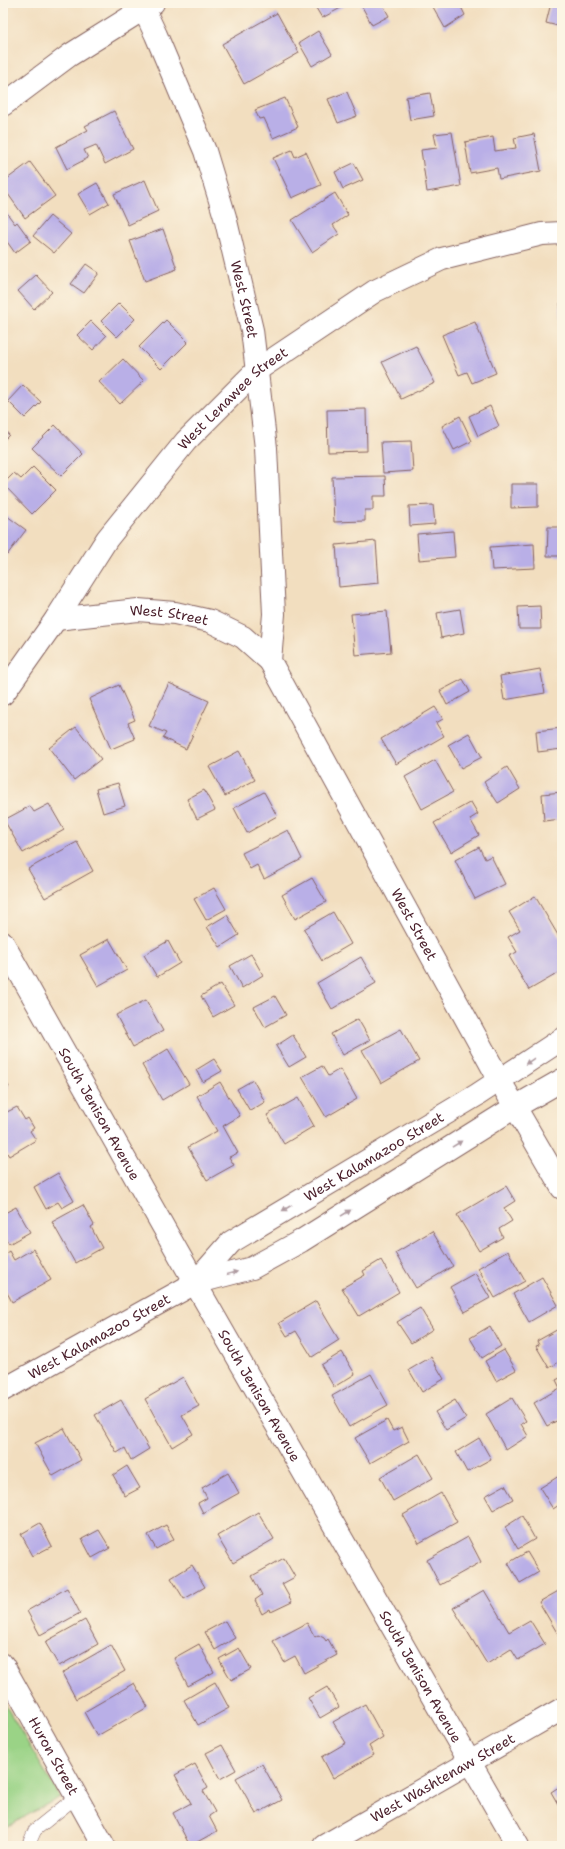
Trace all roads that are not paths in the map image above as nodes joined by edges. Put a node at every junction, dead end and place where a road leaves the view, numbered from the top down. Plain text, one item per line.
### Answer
1 (146, 5) edge
2 (3, 105) edge
3 (562, 233) edge
4 (257, 370) junction
5 (56, 619) junction
6 (270, 661) junction
7 (3, 694) edge
8 (3, 943) edge
9 (562, 1039) edge
10 (562, 1080) edge
11 (500, 1081) junction
12 (515, 1107) junction
13 (562, 1188) edge
14 (195, 1283) junction
15 (3, 1390) edge
16 (3, 1665) edge
17 (562, 1709) edge
18 (470, 1762) junction
19 (76, 1796) junction
20 (28, 1846) edge
21 (104, 1846) edge
22 (324, 1846) edge
23 (518, 1846) edge

1 - 2 street
1 - 4 street, West Street
3 - 4 street, West Lenawee Street
4 - 5 street, West Lenawee Street
4 - 6 street, West Street
5 - 6 street, West Street
5 - 7 street, West Lenawee Street
6 - 11 street, West Street
8 - 14 street, South Jenison Avenue
9 -> 11 street, West Kalamazoo Street
10 - 12 street, West Kalamazoo Street
11 - 12 street, West Street
11 -> 14 street, West Kalamazoo Street
12 - 13 street, West Street
14 -> 12 street, West Kalamazoo Street
14 - 15 street, West Kalamazoo Street
14 - 18 street, South Jenison Avenue
16 - 19 street, Huron Street
17 - 18 street, West Washtenaw Street
18 - 22 street, West Washtenaw Street
18 - 23 street, South Jenison Avenue
19 - 20 lane
19 - 21 street, Huron Street

